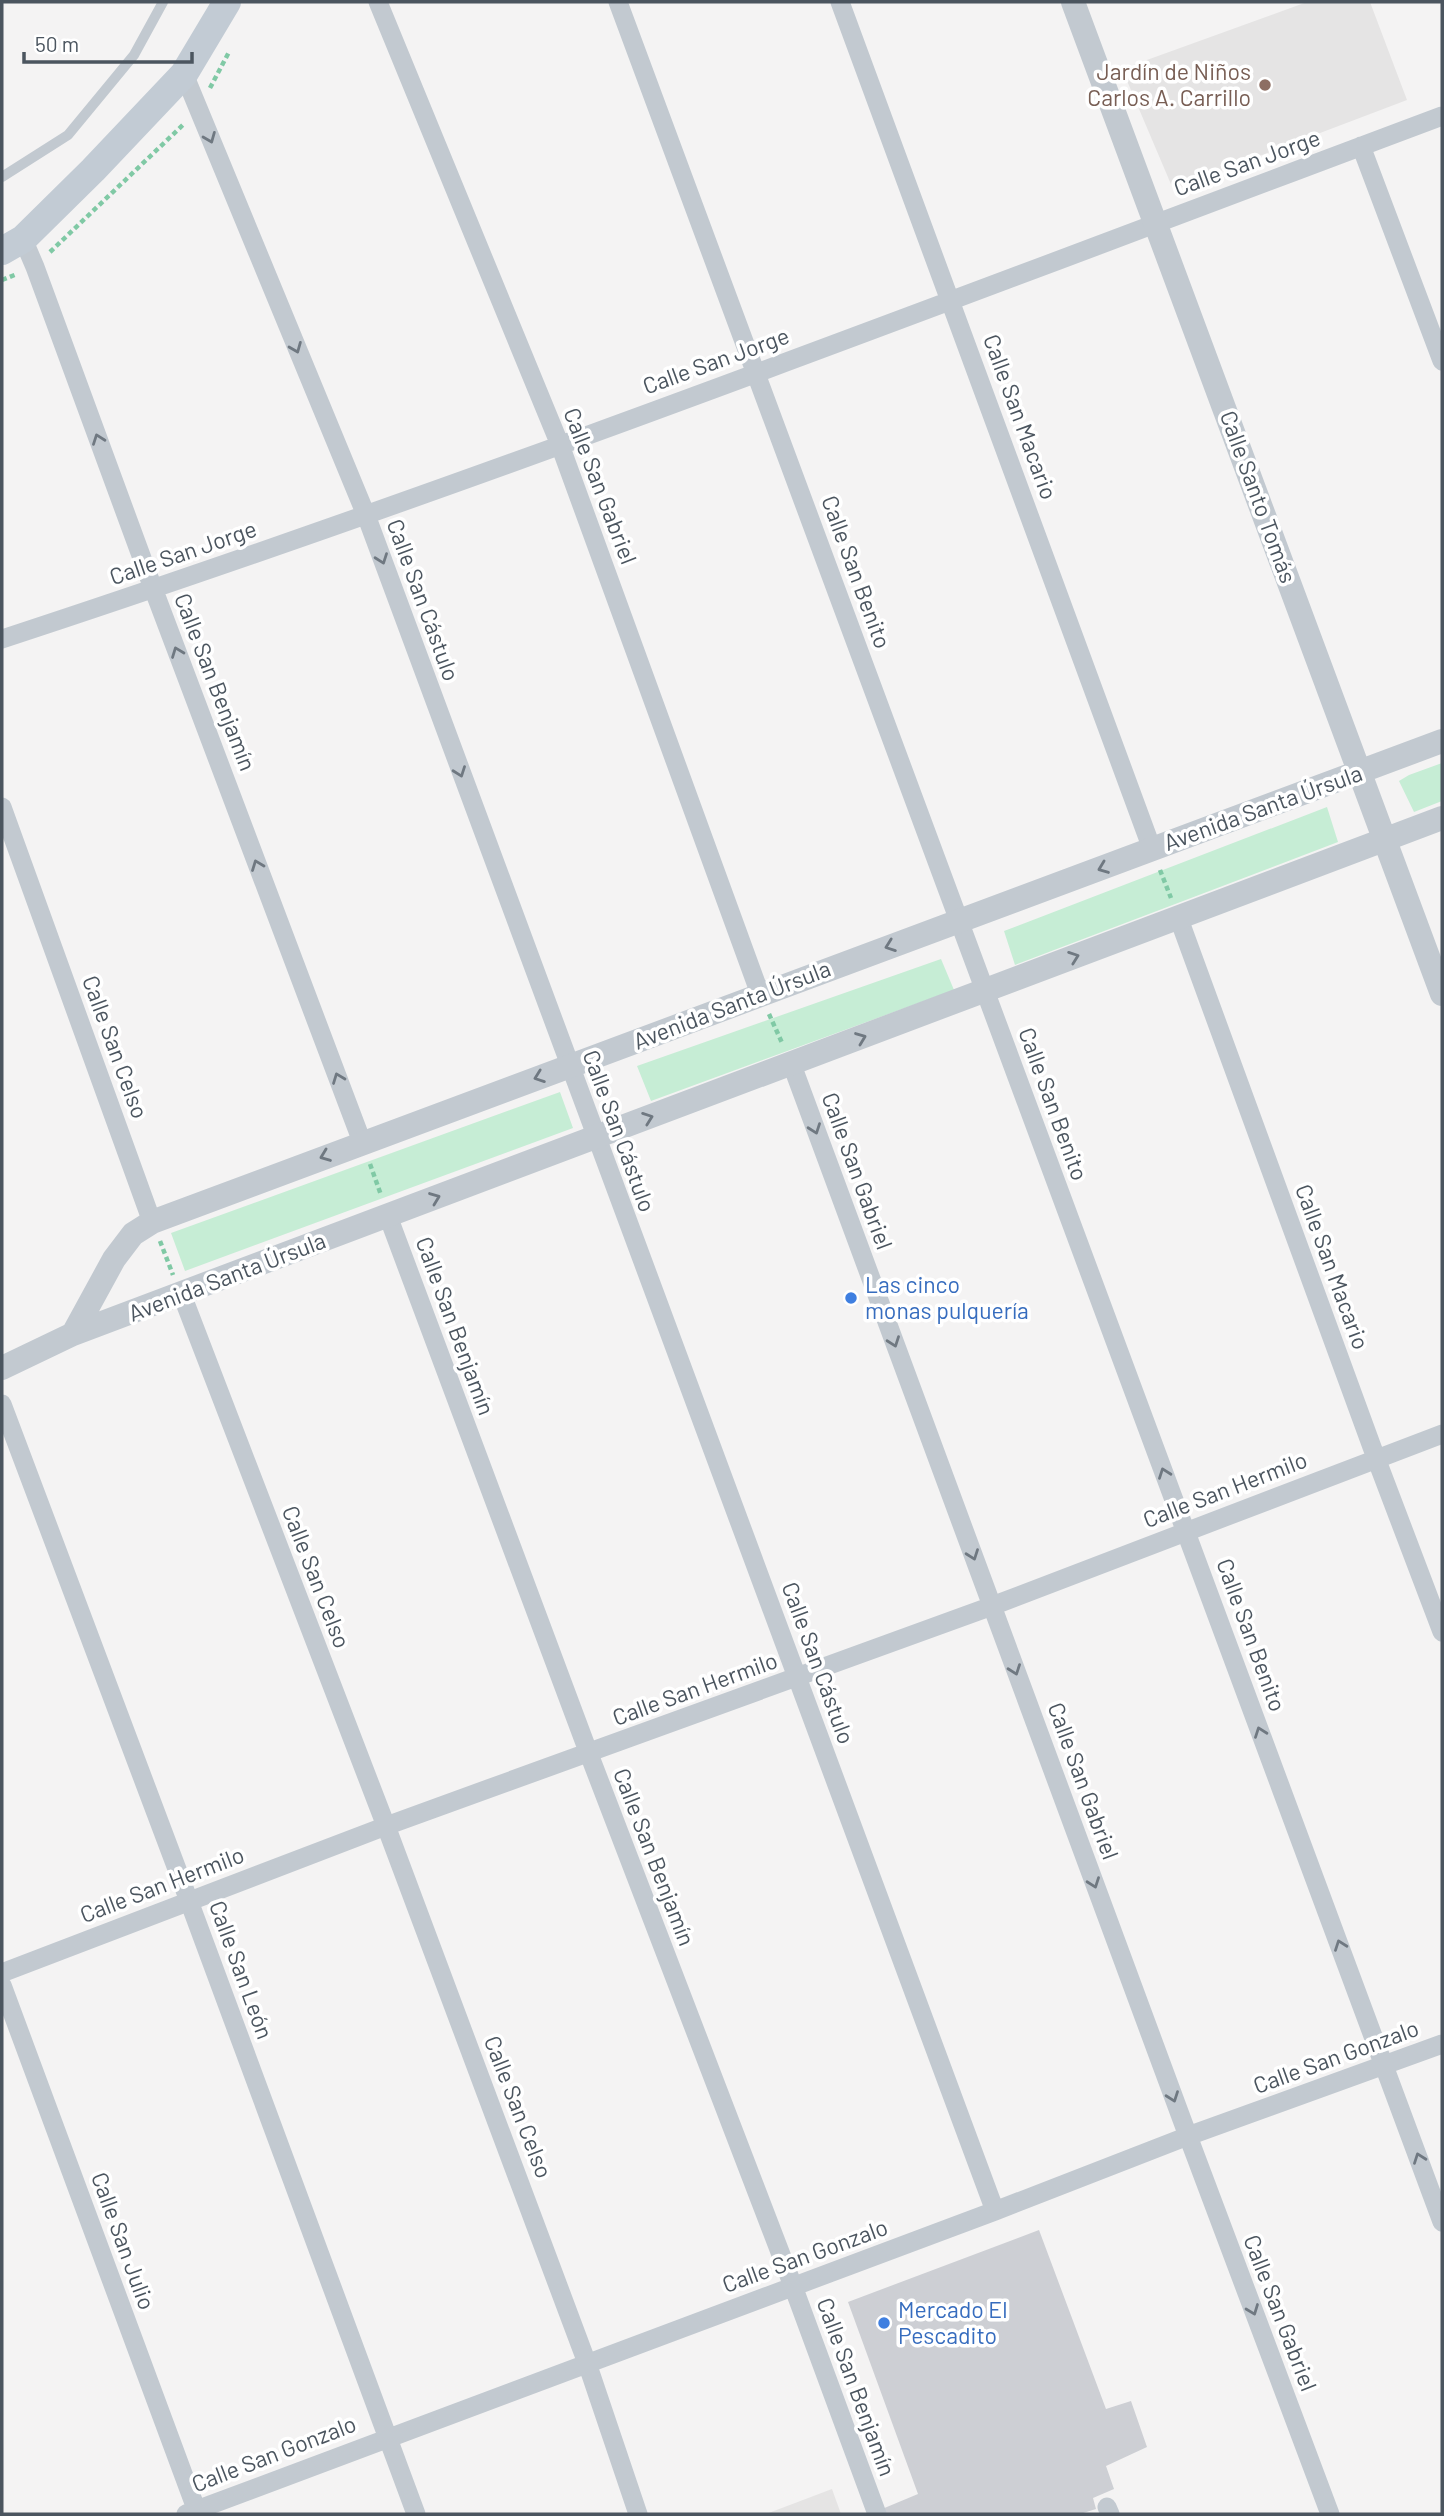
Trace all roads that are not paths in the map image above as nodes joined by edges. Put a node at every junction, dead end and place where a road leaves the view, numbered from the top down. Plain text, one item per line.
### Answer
1 (163, 2) edge
2 (227, 2) edge
3 (378, 2) edge
4 (618, 2) edge
5 (840, 2) edge
6 (1073, 2) edge
7 (184, 75) junction
8 (1442, 116) edge
9 (1361, 146) junction
10 (2, 177) edge
11 (1157, 222) junction
12 (12, 245) edge
13 (952, 300) junction
14 (1442, 361) edge
15 (757, 372) junction
16 (560, 445) junction
17 (366, 515) junction
18 (153, 589) junction
19 (2, 639) edge
20 (1442, 741) edge
21 (1360, 772) junction
22 (2, 807) edge
23 (1442, 818) edge
24 (1384, 839) junction
25 (1152, 849) junction
26 (1179, 919) junction
27 (958, 921) junction
28 (984, 990) junction
29 (761, 994) junction
30 (1442, 994) edge
31 (792, 1065) junction
32 (569, 1066) junction
33 (595, 1137) junction
34 (362, 1142) junction
35 (388, 1216) junction
36 (152, 1222) junction
37 (181, 1295) junction
38 (73, 1334) junction
39 (2, 1368) edge
40 (2, 1404) edge
41 (1442, 1434) edge
42 (1376, 1458) junction
43 (1186, 1531) junction
44 (992, 1606) junction
45 (1442, 1632) edge
46 (798, 1678) junction
47 (589, 1754) junction
48 (386, 1826) junction
49 (189, 1901) junction
50 (2, 1972) edge
51 (2, 1985) edge
52 (1442, 2044) edge
53 (1385, 2066) junction
54 (1188, 2136) junction
55 (995, 2211) junction
56 (1442, 2222) edge
57 (793, 2286) junction
58 (587, 2362) junction
59 (387, 2437) junction
60 (193, 2513) edge
61 (416, 2514) edge
62 (638, 2514) edge
63 (877, 2514) edge
64 (1330, 2514) edge

1 - 10 lane
2 - 7 main road
3 - 16 street, Calle San Gabriel
4 - 15 street, Calle San Benito
5 - 13 street, Calle San Macario
6 - 11 street, Calle Santo Tomás
7 - 12 main road
7 -> 17 street, Calle San Cástulo
8 - 9 street, Calle San Jorge
9 - 11 street, Calle San Jorge
9 - 14 street
11 - 13 street, Calle San Jorge
11 - 21 street, Calle Santo Tomás
18 -> 12 street, Calle San Benjamín
13 - 15 street, Calle San Jorge
13 - 25 street, Calle San Macario
15 - 16 street, Calle San Jorge
15 - 27 street, Calle San Benito
16 - 17 street, Calle San Jorge
16 - 29 street, Calle San Gabriel
17 - 18 street, Calle San Jorge
17 -> 32 street, Calle San Cástulo
18 - 19 street, Calle San Jorge
34 -> 18 street, Calle San Benjamín
20 - 21 street, Avenida Santa Úrsula
21 - 24 street, Calle Santo Tomás
21 - 25 street, Avenida Santa Úrsula
22 - 36 street, Calle San Celso
23 - 24 street, Avenida Santa Úrsula
24 - 26 street, Avenida Santa Úrsula
24 - 30 street, Calle Santo Tomás
25 -> 27 street, Avenida Santa Úrsula
28 -> 26 street, Avenida Santa Úrsula
26 - 42 street, Calle San Macario
27 - 28 street, Calle San Benito
27 -> 29 street, Avenida Santa Úrsula
31 -> 28 street, Avenida Santa Úrsula
43 -> 28 street, Calle San Benito
29 - 32 street, Avenida Santa Úrsula
33 -> 31 street, Avenida Santa Úrsula
31 -> 44 street, Calle San Gabriel
32 - 33 street, Calle San Cástulo
32 -> 34 street, Avenida Santa Úrsula
35 -> 33 street, Avenida Santa Úrsula
33 - 46 street, Calle San Cástulo
34 -> 36 street, Avenida Santa Úrsula
35 - 37 street, Avenida Santa Úrsula
35 - 47 street, Calle San Benjamín
36 - 38 street, Avenida Santa Úrsula
37 - 38 street, Avenida Santa Úrsula
37 - 48 street, Calle San Celso
38 - 39 street, Avenida Santa Úrsula
40 - 49 street, Calle San León
41 - 42 street, Calle San Hermilo
42 - 43 street, Calle San Hermilo
42 - 45 street, Calle San Macario
43 - 44 street, Calle San Hermilo
53 -> 43 street, Calle San Benito
44 - 46 street, Calle San Hermilo
44 -> 54 street, Calle San Gabriel
46 - 47 street, Calle San Hermilo
46 - 55 street, Calle San Cástulo
47 - 48 street, Calle San Hermilo
47 - 57 street, Calle San Benjamín
48 - 49 street, Calle San Hermilo
48 - 58 street, Calle San Celso
49 - 50 street, Calle San Hermilo
49 - 59 street, Calle San León
51 - 60 street, Calle San Julio
52 - 53 street, Calle San Gonzalo
53 - 54 street, Calle San Gonzalo
56 -> 53 street, Calle San Benito
54 - 55 street, Calle San Gonzalo
54 -> 64 street, Calle San Gabriel
55 - 57 street, Calle San Gonzalo
57 - 58 street, Calle San Gonzalo
57 - 63 street, Calle San Benjamín
58 - 59 street, Calle San Gonzalo
58 - 62 street, Calle San Celso
59 - 60 street, Calle San Gonzalo
59 - 61 street, Calle San León

